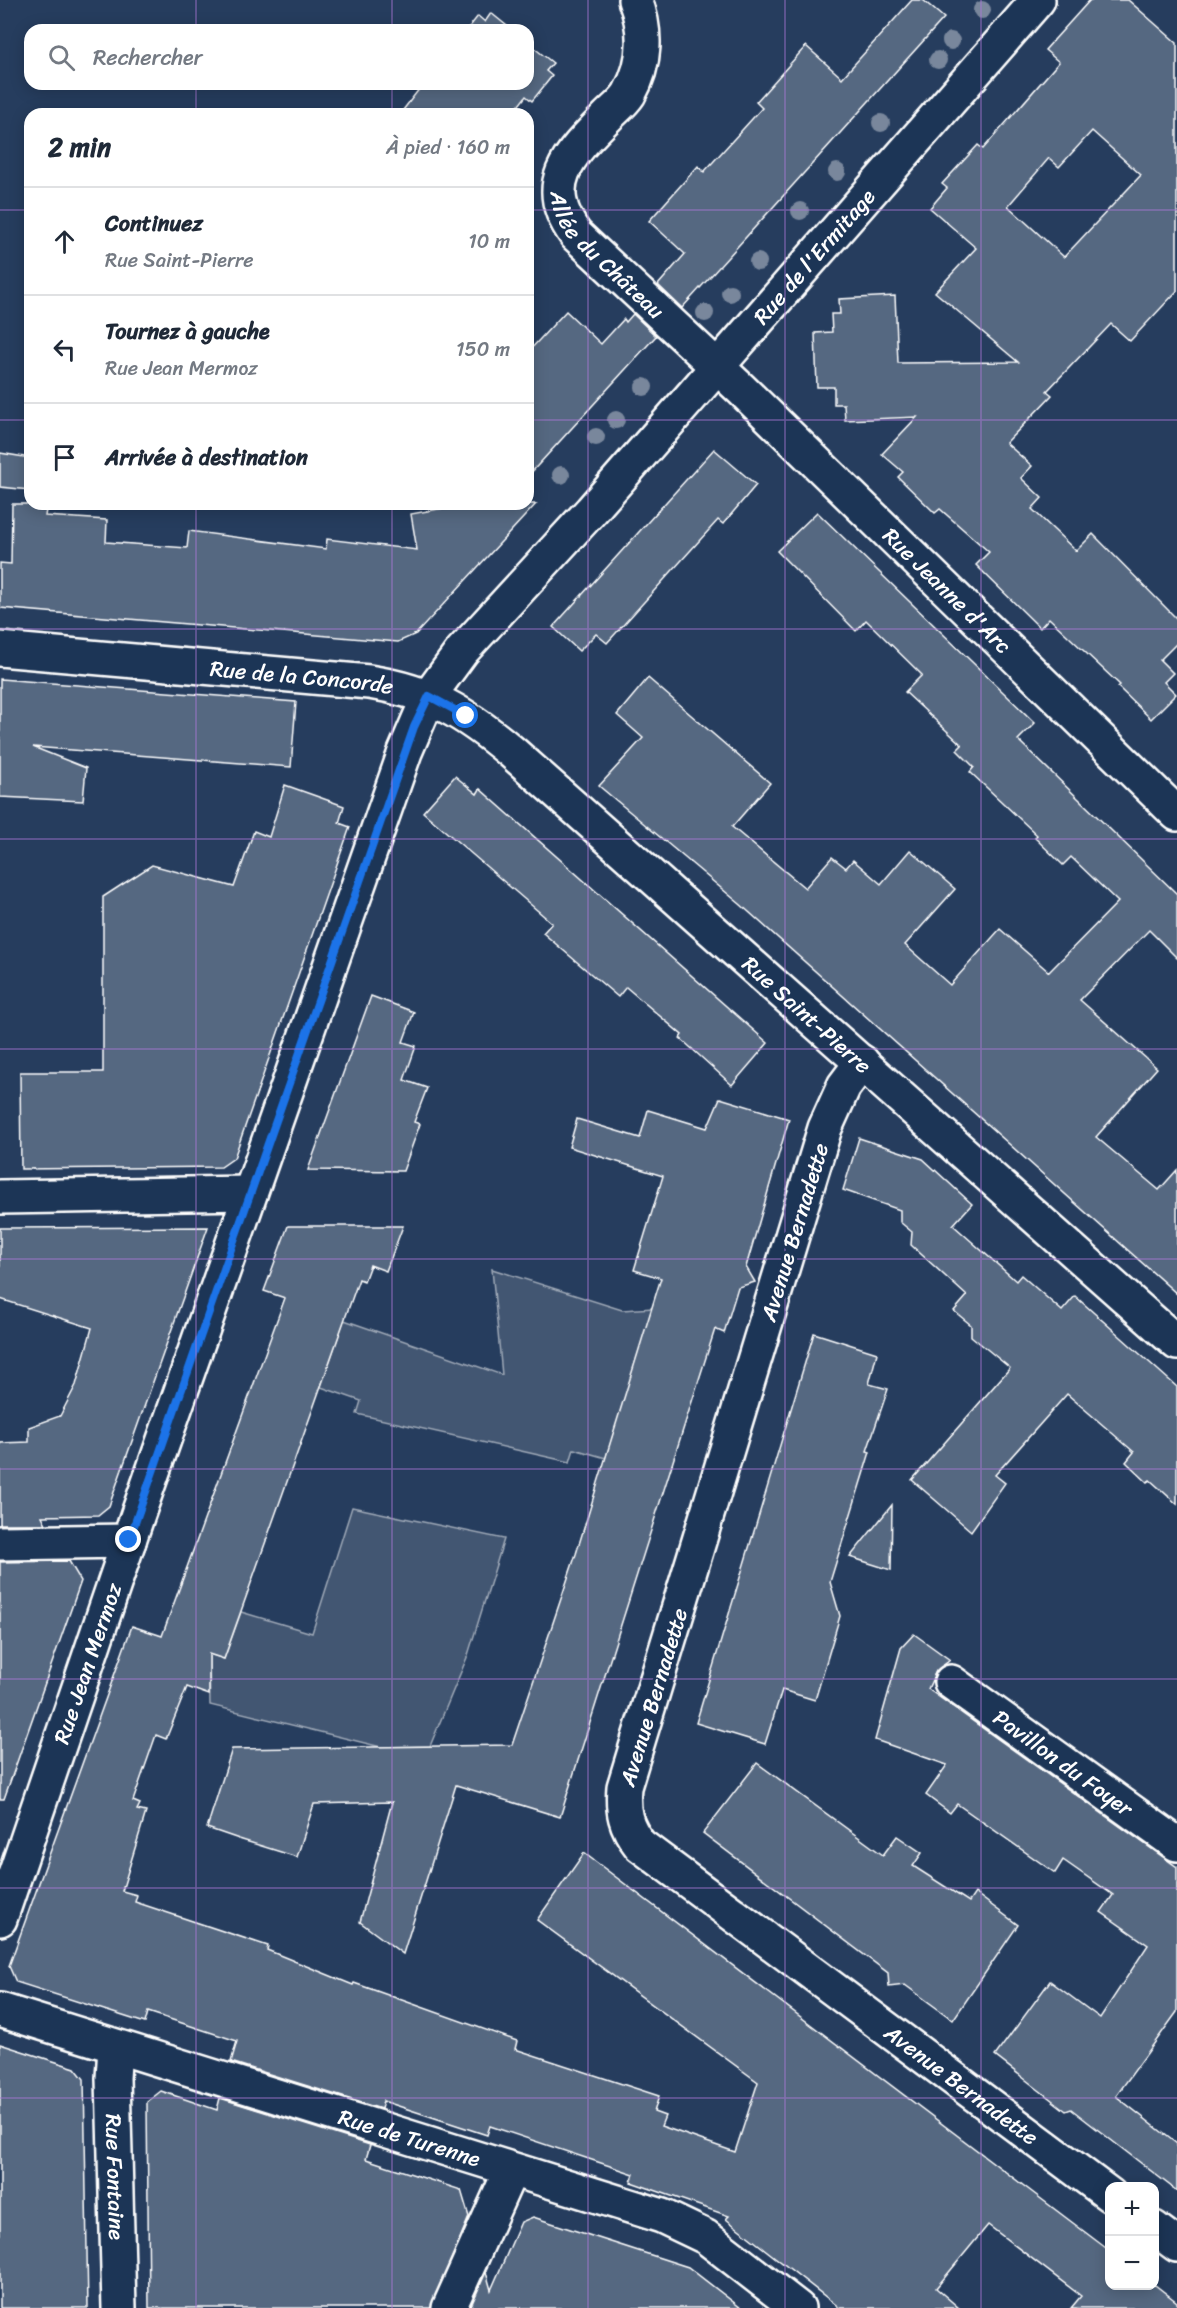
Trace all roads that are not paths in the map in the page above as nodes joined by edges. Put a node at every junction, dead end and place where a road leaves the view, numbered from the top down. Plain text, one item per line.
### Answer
1 (635, 0) edge
2 (1038, 0) edge
3 (716, 366) junction
4 (0, 649) edge
5 (429, 696) junction
6 (1177, 814) edge
7 (862, 1062) junction
8 (250, 1193) junction
9 (0, 1197) edge
10 (1177, 1343) edge
11 (129, 1540) junction
12 (0, 1543) edge
13 (951, 1682) dead end
14 (1177, 1844) edge
15 (0, 1919) edge
16 (0, 2010) edge
17 (115, 2047) junction
18 (511, 2170) junction
19 (1105, 2191) edge
20 (1159, 2231) edge
21 (1177, 2245) edge
22 (119, 2308) edge
23 (449, 2308) edge
24 (798, 2308) edge

1 - 3 street, Allée du Château
2 - 3 street, Rue de l'Ermitage
3 - 5 street, Rue de l'Ermitage
3 - 6 street, Rue Jeanne d'Arc
4 - 5 street, Rue de la Concorde
5 - 7 street, Rue Saint-Pierre
5 - 8 street, Rue Jean Mermoz
7 - 10 street, Rue Saint-Pierre
7 - 19 street, Avenue Bernadette
8 - 9 street
8 - 11 street, Rue Jean Mermoz
11 - 12 street
11 - 15 street, Rue Jean Mermoz
13 - 14 street, Pavillon du Foyer
16 - 17 street, Rue de Turenne
17 - 18 street, Rue de Turenne
17 - 22 street, Rue Fontaine
18 - 23 street
18 - 24 street, Rue de Turenne
20 - 21 street

